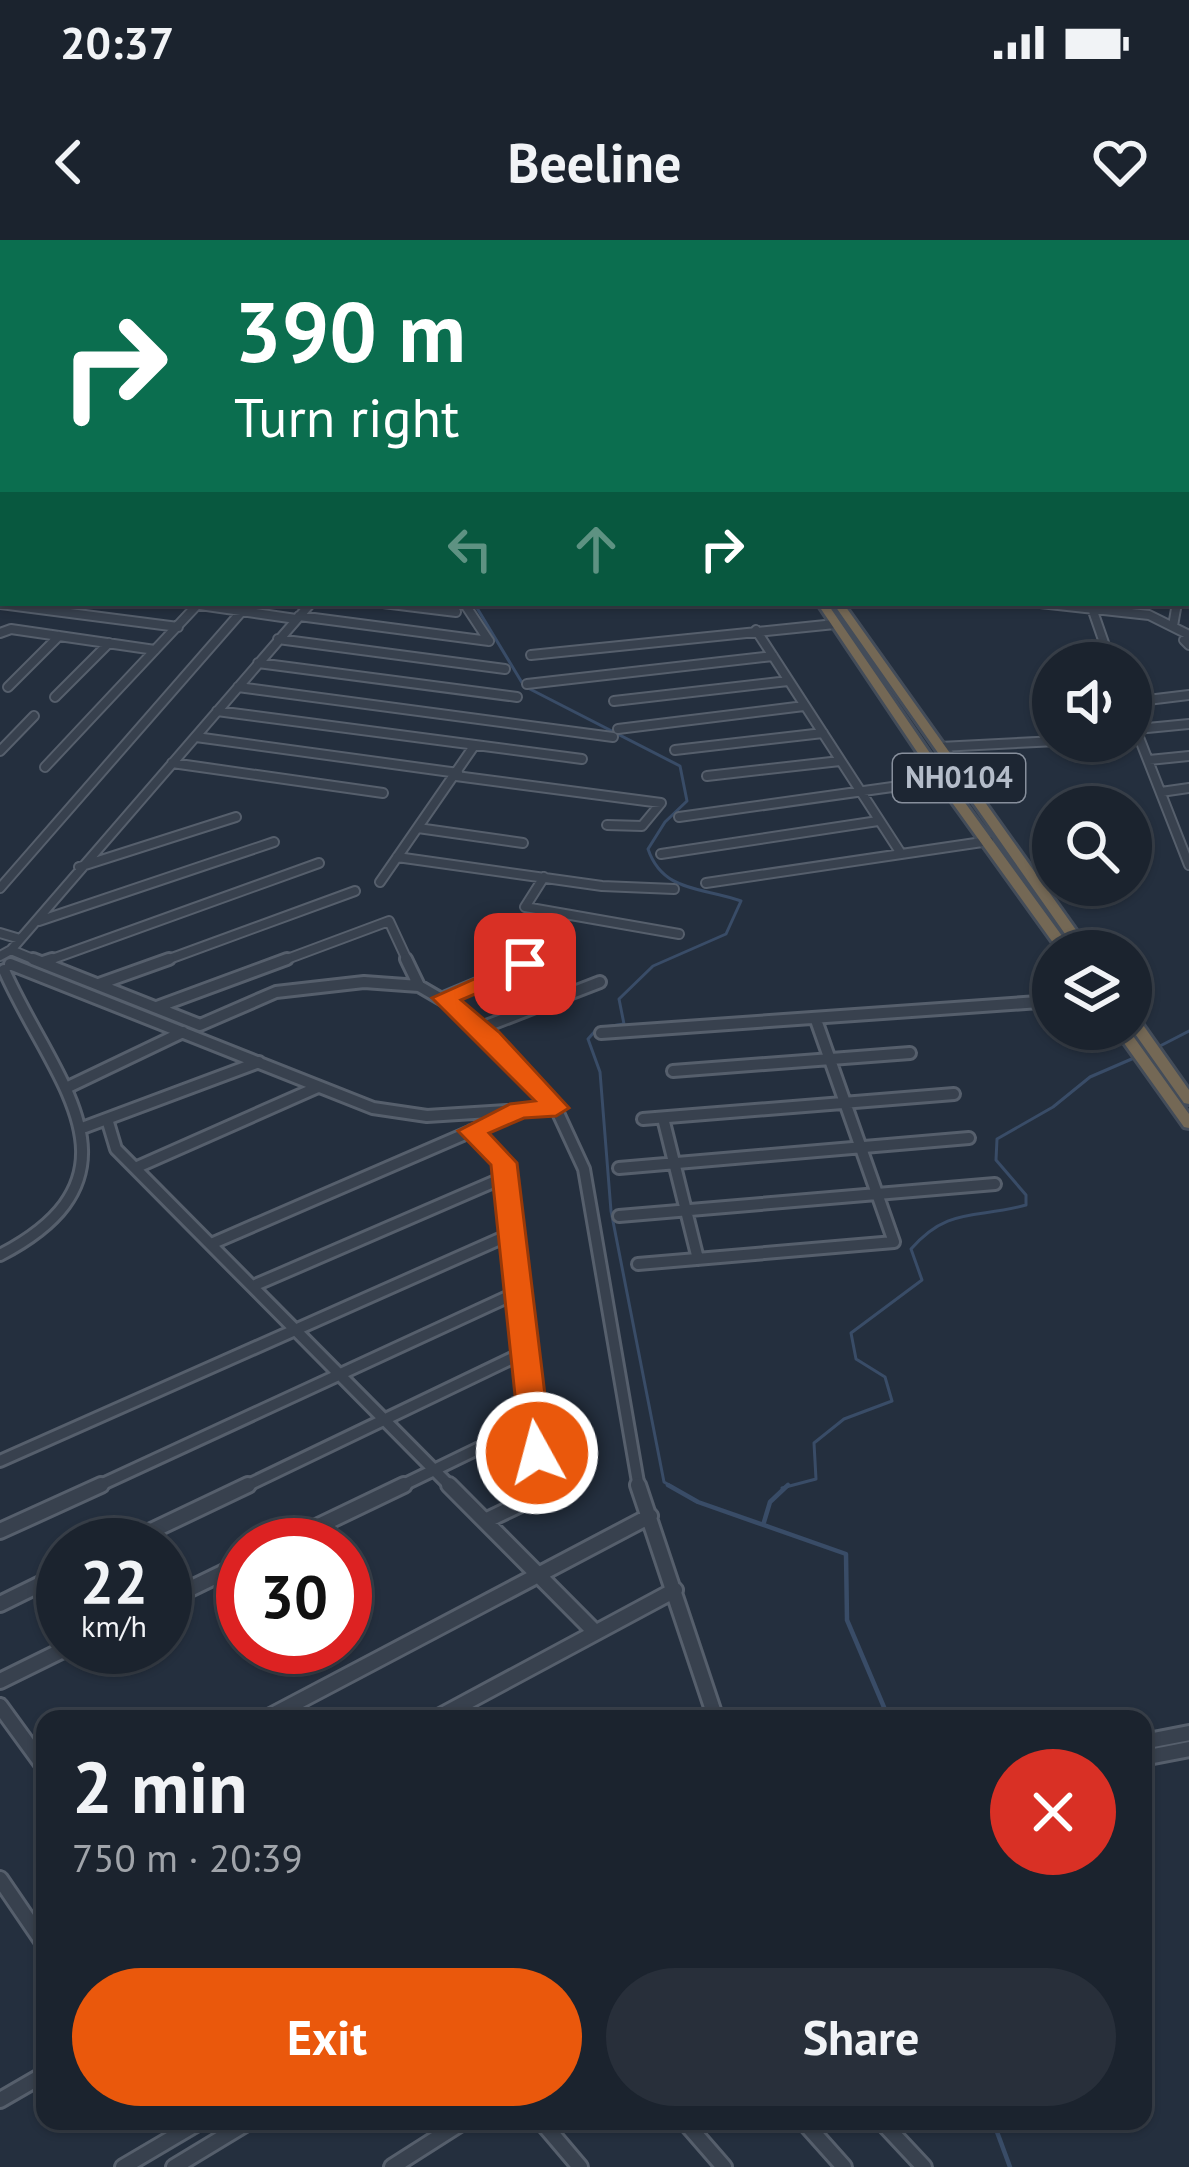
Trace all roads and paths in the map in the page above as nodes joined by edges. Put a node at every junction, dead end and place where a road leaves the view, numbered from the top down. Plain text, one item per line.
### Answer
1 (16, 606) edge
2 (196, 606) edge
3 (308, 606) edge
4 (407, 606) edge
5 (466, 606) edge
6 (824, 606) edge
7 (840, 606) edge
8 (1065, 606) edge
9 (1177, 606) edge
10 (246, 607) edge
11 (1121, 607) edge
12 (1189, 610) edge
13 (1093, 611) junction
14 (456, 612) dead end
15 (298, 617) junction
16 (836, 624) junction
17 (178, 626) junction
18 (1173, 626) junction
19 (756, 630) junction
20 (0, 633) edge
21 (1189, 634) edge
22 (58, 636) junction
23 (278, 639) junction
24 (1104, 642) edge
25 (109, 643) junction
26 (1189, 645) edge
27 (154, 650) junction
28 (531, 655) dead end
29 (773, 656) junction
30 (258, 663) junction
31 (505, 669) dead end
32 (788, 681) junction
33 (527, 684) dead end
34 (8, 687) dead end
35 (238, 687) junction
36 (1189, 695) edge
37 (55, 697) dead end
38 (517, 697) dead end
39 (1152, 699) edge
40 (614, 701) dead end
41 (804, 706) junction
42 (218, 711) junction
43 (34, 716) dead end
44 (1189, 724) edge
45 (1152, 732) edge
46 (823, 733) junction
47 (196, 737) junction
48 (1032, 742) edge
49 (474, 746) junction
50 (940, 748) junction
51 (675, 750) dead end
52 (0, 751) edge
53 (1189, 756) edge
54 (582, 759) dead end
55 (1152, 760) edge
56 (840, 761) junction
57 (1150, 762) edge
58 (172, 764) junction
59 (45, 767) dead end
60 (457, 775) junction
61 (706, 776) dead end
62 (942, 780) junction
63 (1189, 788) edge
64 (861, 791) junction
65 (1161, 792) junction
66 (383, 794) dead end
67 (236, 817) dead end
68 (679, 817) dead end
69 (878, 820) junction
70 (1189, 821) edge
71 (1172, 823) junction
72 (608, 825) dead end
73 (418, 828) junction
74 (989, 841) junction
75 (274, 842) dead end
76 (523, 843) dead end
77 (900, 852) junction
78 (661, 854) dead end
79 (397, 857) junction
80 (1188, 859) edge
81 (319, 862) dead end
82 (78, 868) junction
83 (544, 877) junction
84 (380, 882) dead end
85 (706, 883) dead end
86 (0, 888) edge
87 (674, 889) dead end
88 (356, 891) dead end
89 (34, 923) junction
90 (1051, 930) edge
91 (1069, 930) edge
92 (0, 933) edge
93 (679, 934) dead end
94 (20, 939) junction
95 (43, 962) junction
96 (4, 964) edge
97 (525, 964) dead end
98 (600, 982) dead end
99 (98, 984) junction
100 (419, 986) junction
101 (445, 998) junction
102 (1032, 1003) edge
103 (157, 1007) junction
104 (815, 1020) junction
105 (481, 1028) junction
106 (183, 1032) junction
107 (601, 1033) dead end
108 (1152, 1048) edge
109 (1136, 1050) edge
110 (910, 1053) dead end
111 (829, 1059) junction
112 (259, 1062) junction
113 (673, 1071) dead end
114 (318, 1087) junction
115 (66, 1088) junction
116 (954, 1094) dead end
117 (1189, 1100) edge
118 (845, 1104) junction
119 (556, 1108) junction
120 (519, 1110) junction
121 (663, 1118) junction
122 (106, 1119) junction
123 (643, 1119) dead end
124 (1189, 1124) edge
125 (85, 1127) junction
126 (471, 1131) junction
127 (969, 1138) dead end
128 (862, 1148) junction
129 (674, 1163) junction
130 (135, 1168) junction
131 (619, 1168) dead end
132 (505, 1177) junction
133 (995, 1184) dead end
134 (878, 1194) junction
135 (686, 1210) junction
136 (620, 1216) dead end
137 (511, 1234) junction
138 (211, 1244) junction
139 (0, 1255) edge
140 (698, 1259) junction
141 (638, 1264) dead end
142 (253, 1286) junction
143 (518, 1292) junction
144 (295, 1330) junction
145 (525, 1352) junction
146 (340, 1374) junction
147 (384, 1419) junction
148 (533, 1422) junction
149 (0, 1461) edge
150 (434, 1470) junction
151 (650, 1516) junction
152 (178, 1518) edge
153 (335, 1518) edge
154 (485, 1521) junction
155 (0, 1531) edge
156 (538, 1575) junction
157 (36, 1586) edge
158 (675, 1590) junction
159 (0, 1604) edge
160 (595, 1632) junction
161 (36, 1664) edge
162 (0, 1681) edge
163 (0, 1706) edge
164 (282, 1710) edge
165 (452, 1710) edge
166 (716, 1710) edge
167 (1189, 1733) edge
168 (1152, 1740) edge
169 (1189, 1749) edge
170 (36, 1756) edge
171 (1152, 1756) edge
172 (0, 1879) edge
173 (36, 1932) edge
174 (36, 2079) edge
175 (0, 2100) edge
176 (186, 2130) edge
177 (235, 2130) edge
178 (450, 2130) edge
179 (549, 2130) edge
180 (692, 2130) edge
181 (811, 2130) edge
182 (889, 2130) edge
183 (123, 2167) edge
184 (174, 2167) edge
185 (392, 2167) edge
186 (580, 2167) edge
187 (724, 2167) edge
188 (844, 2167) edge
189 (924, 2167) edge

1 - 17 street
2 - 17 street
3 - 15 street
4 - 14 street
5 - 15 street
6 - 16 highway, NH0104
7 - 50 highway, NH0104
8 - 13 street
9 - 12 street
9 - 18 street
10 - 15 street
10 - 86 street
11 - 13 street
11 - 18 street
13 - 24 street
15 - 23 street
16 - 19 street
16 - 62 highway, NH0104
17 - 27 street
18 - 21 street
19 - 28 street
19 - 29 street
20 - 22 street
21 - 26 street
22 - 25 street
22 - 34 street
23 - 30 street
23 - 31 street
25 - 27 street
25 - 37 street
27 - 59 street
29 - 32 street
29 - 33 street
30 - 35 street
30 - 38 street
32 - 40 street
32 - 41 street
35 - 41 street
35 - 42 street
36 - 39 street
41 - 46 street
42 - 47 street
42 - 49 street
43 - 52 street
44 - 45 street
46 - 51 street
46 - 56 street
47 - 58 street
47 - 60 street
48 - 50 street
49 - 54 street
49 - 60 street
50 - 91 highway, NH0104
53 - 55 street
56 - 61 street
56 - 64 street
57 - 65 street
58 - 66 street
58 - 82 street
60 - 72 street
60 - 73 street
62 - 64 street
62 - 74 highway, NH0104
63 - 65 street
64 - 68 street
64 - 69 street
65 - 71 street
67 - 82 street
69 - 77 street
69 - 78 street
70 - 71 street
71 - 80 street
73 - 76 street
73 - 79 street
74 - 77 street
74 - 90 highway, NH0104
75 - 89 street
77 - 85 street
79 - 83 street
79 - 84 street
81 - 95 street
82 - 89 street
83 - 87 street
83 - 93 street
88 - 99 street
89 - 94 street
92 - 94 street
94 - 96 street
95 - 96 street
95 - 99 street
96 - 106 street
96 - 115 street
97 - 101 street
98 - 105 street
99 - 103 street
100 - 101 street
100 - 103 street
100 - 103 street
101 - 105 street
102 - 104 street
104 - 107 street
104 - 111 street
105 - 119 street
106 - 112 street
106 - 115 street
108 - 117 highway
109 - 124 highway
110 - 111 street
111 - 113 street
111 - 118 street
112 - 114 street
112 - 122 street
114 - 120 street
114 - 130 street
115 - 125 street
116 - 118 street
118 - 121 street
118 - 128 street
119 - 120 street
119 - 151 street
120 - 126 street
121 - 123 street
121 - 129 street
122 - 125 street
122 - 130 street
125 - 139 street
126 - 132 street
126 - 138 street
127 - 128 street
128 - 129 street
128 - 134 street
129 - 131 street
129 - 135 street
130 - 138 street
132 - 137 street
132 - 142 street
133 - 134 street
134 - 135 street
134 - 140 street
135 - 136 street
135 - 140 street
137 - 143 street
137 - 144 street
138 - 142 street
140 - 141 street
142 - 144 street
143 - 145 street
143 - 146 street
144 - 146 street
144 - 149 street
145 - 147 street
145 - 148 street
146 - 147 street
146 - 155 street
147 - 150 street
147 - 152 street
148 - 150 street
148 - 154 street
150 - 153 street
150 - 154 street
151 - 156 street
151 - 158 street
154 - 156 street
156 - 160 street
156 - 164 street
157 - 159 street
158 - 160 street
158 - 166 street
160 - 165 street
161 - 162 street
163 - 170 street
167 - 168 street
169 - 171 street
172 - 173 street
174 - 175 street
176 - 183 street
177 - 184 street
178 - 185 street
179 - 186 street
180 - 187 street
181 - 188 street
182 - 189 street

